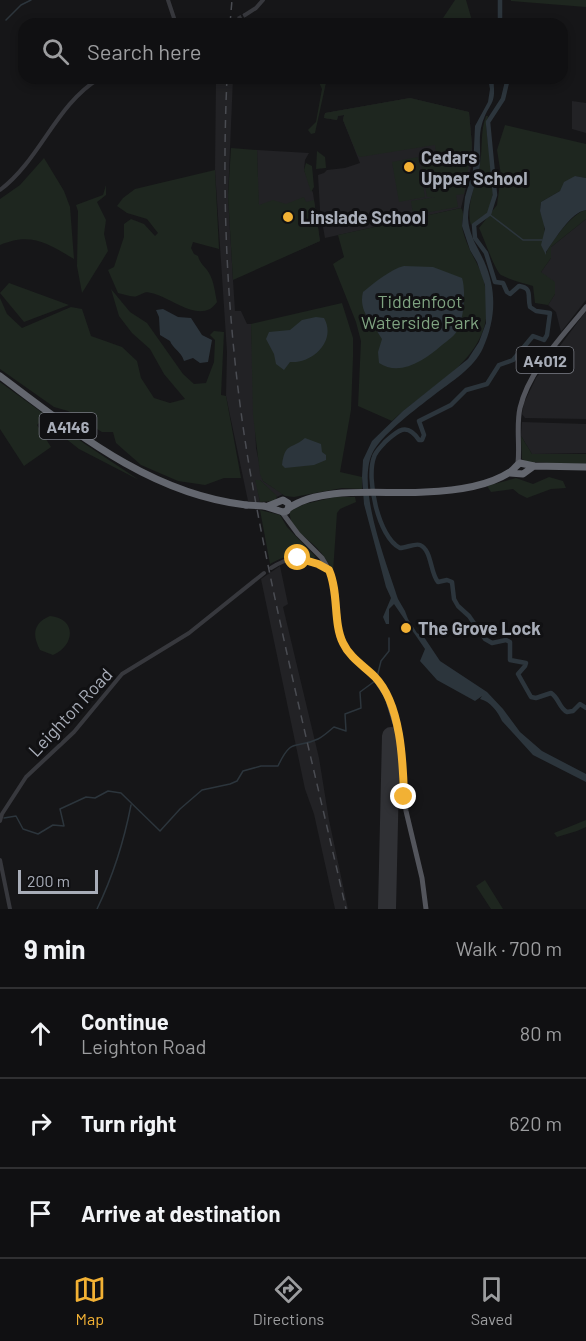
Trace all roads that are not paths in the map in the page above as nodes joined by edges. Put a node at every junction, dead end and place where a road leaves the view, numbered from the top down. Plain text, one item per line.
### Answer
1 (168, 0) edge
2 (262, 0) edge
3 (245, 15) tunnel mouth
4 (174, 18) edge
5 (93, 84) edge
6 (0, 190) edge
7 (586, 307) edge
8 (0, 376) edge
9 (522, 465) junction
10 (586, 467) edge
11 (284, 507) junction
12 (321, 561) junction
13 (271, 568) dead end
14 (264, 573) dead end
15 (0, 821) edge
16 (0, 860) edge
17 (10, 909) edge
18 (426, 909) edge

1 - 4 street
2 - 3 street
5 - 6 street
7 - 9 main road, A4012
8 - 11 highway, A4146, bridge
9 - 10 highway, A4146
9 - 11 highway, A4146
11 - 12 main road
12 - 13 street
12 - 18 main road
14 - 15 street, Leighton Road
16 - 17 street

